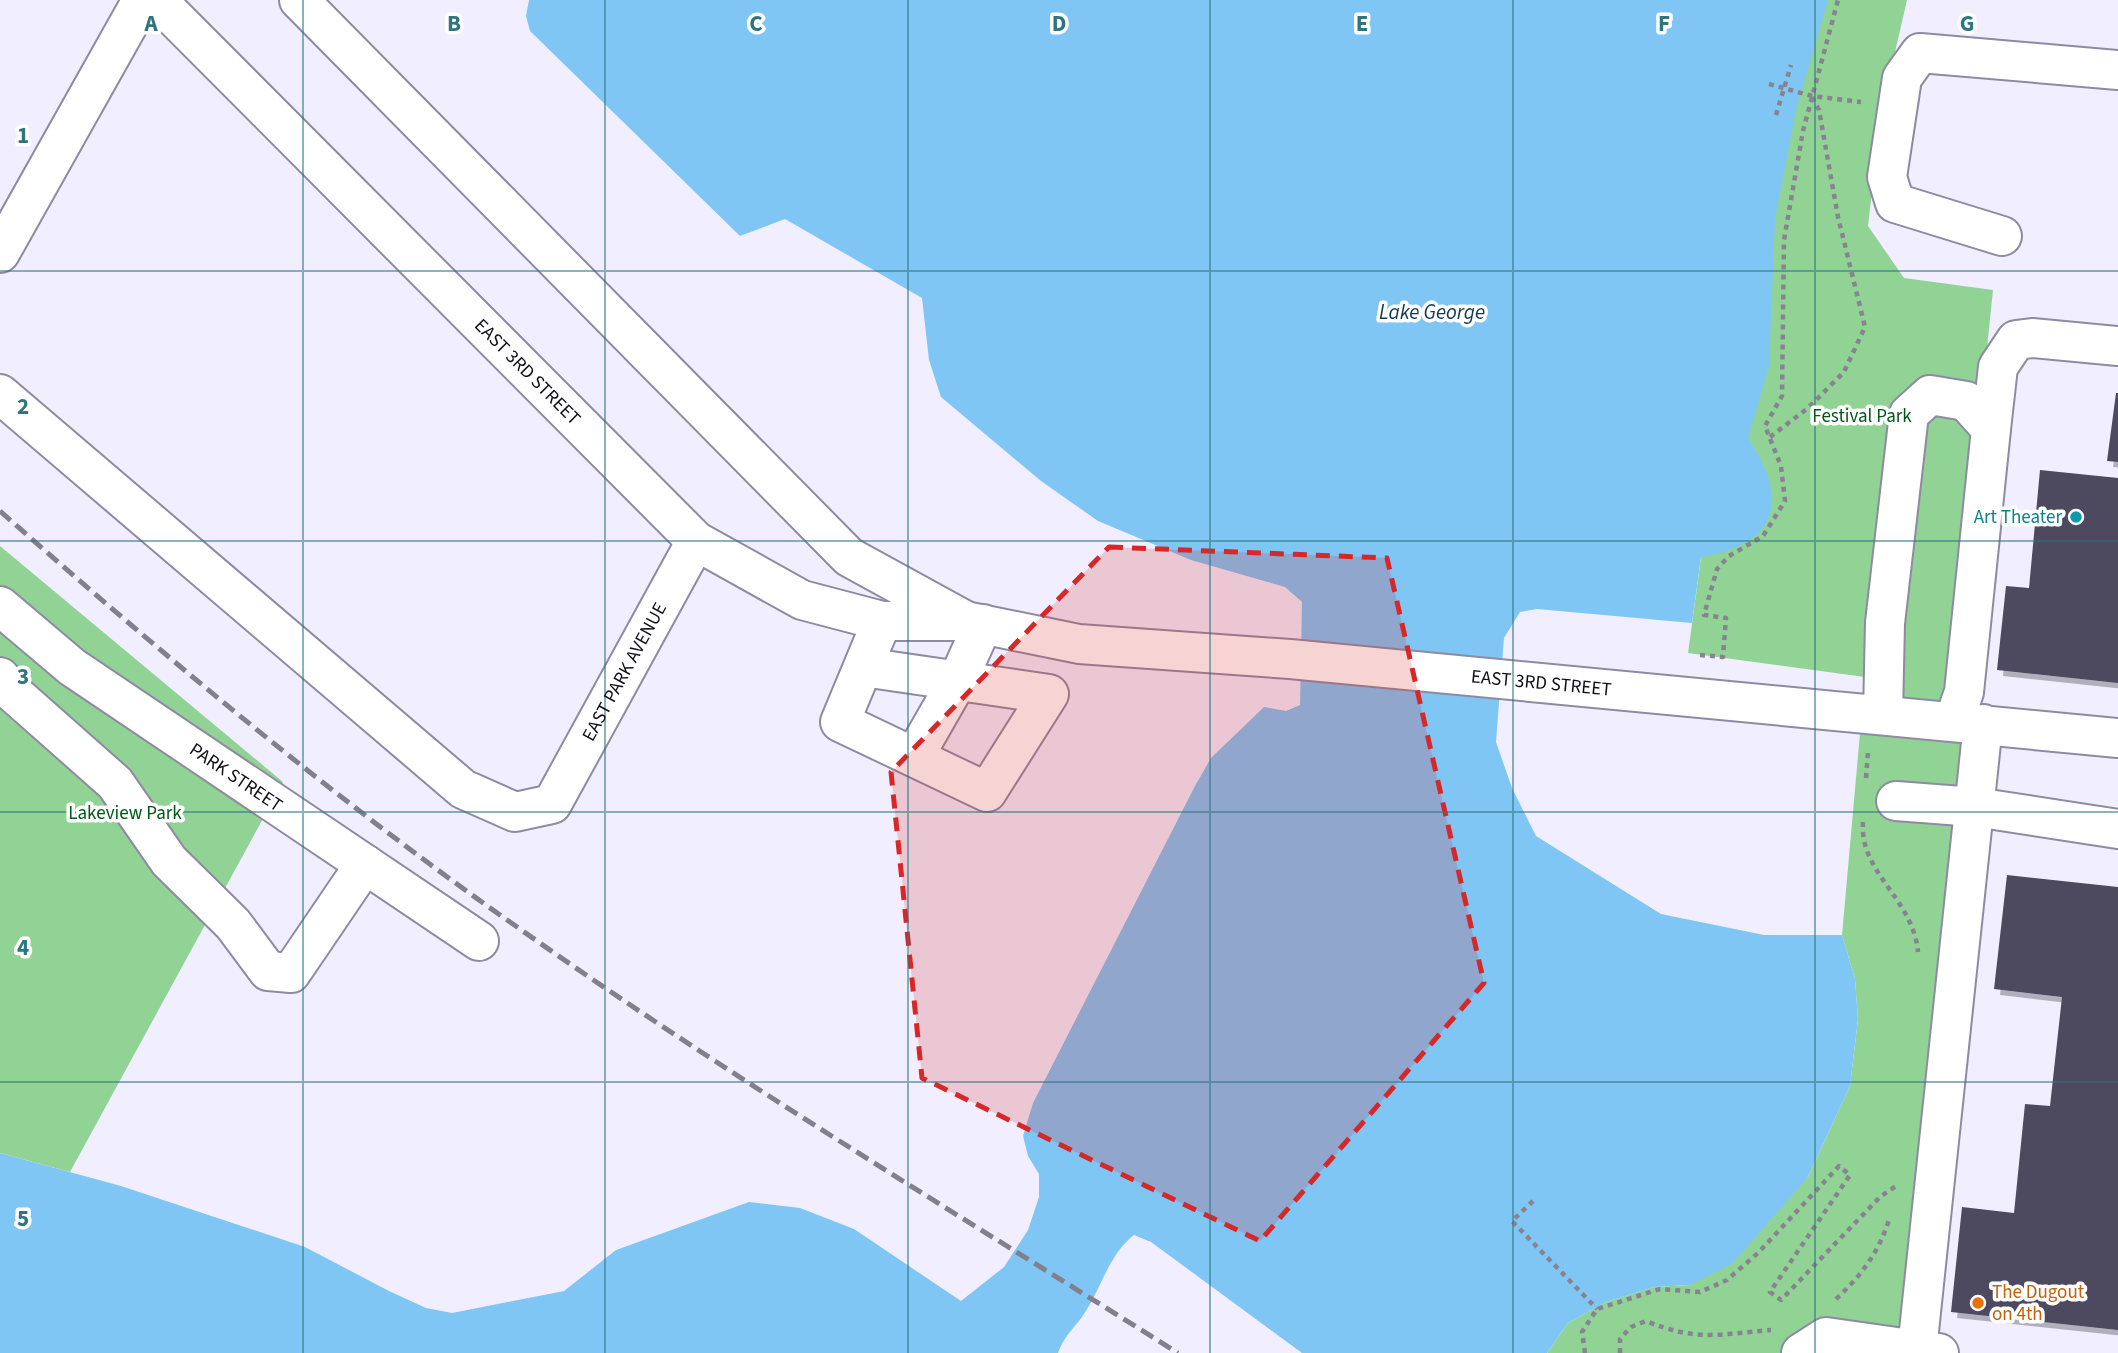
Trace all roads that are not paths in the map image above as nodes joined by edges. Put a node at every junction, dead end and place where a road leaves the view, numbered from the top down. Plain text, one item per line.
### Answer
1 (142, 0) edge
2 (157, 0) edge
3 (299, 0) edge
4 (2118, 70) edge
5 (2002, 236) dead end
6 (0, 253) edge
7 (2118, 346) edge
8 (0, 394) edge
9 (1991, 429) junction
10 (696, 541) junction
11 (0, 606) edge
12 (882, 621) junction
13 (974, 623) junction
14 (863, 667) junction
15 (0, 677) edge
16 (958, 680) junction
17 (1877, 714) junction
18 (1969, 723) junction
19 (2118, 738) edge
20 (914, 757) junction
21 (1881, 792) road end
22 (1975, 807) junction
23 (2118, 830) edge
24 (365, 864) junction
25 (479, 941) dead end
26 (1800, 1345) edge
27 (1919, 1351) edge

1 - 6 street
2 - 10 street, EAST 3RD STREET
3 - 13 street, EAST 3RD STREET
4 - 5 street
7 - 9 street
8 - 10 street, EAST PARK AVENUE
9 - 17 street
9 - 18 street
10 - 12 street, EAST 3RD STREET
11 - 24 street, PARK STREET
12 - 13 street, EAST 3RD STREET
12 - 14 street
13 - 16 street
13 - 17 street, EAST 3RD STREET
14 - 16 street
14 - 20 street
15 - 24 street
16 - 20 street
16 - 20 street
17 - 18 street, EAST 3RD STREET
18 - 19 street, EAST 3RD STREET
18 - 22 street
21 - 22 street
22 - 23 street
22 - 27 street
24 - 25 street, PARK STREET
26 - 27 street

